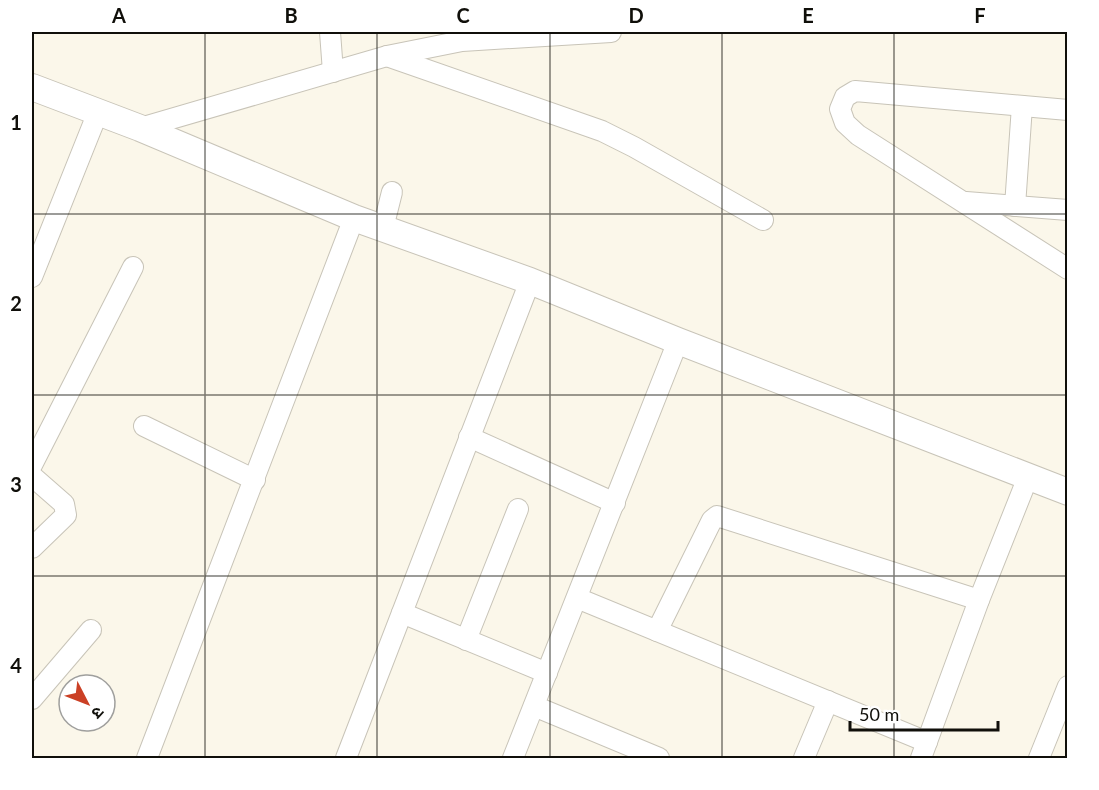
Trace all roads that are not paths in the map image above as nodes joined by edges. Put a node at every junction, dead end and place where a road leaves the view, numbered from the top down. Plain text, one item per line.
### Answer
1 (330, 32) edge
2 (611, 32) edge
3 (387, 56) junction
4 (333, 72) junction
5 (32, 87) edge
6 (1022, 106) junction
7 (1068, 110) edge
8 (98, 112) junction
9 (140, 128) junction
10 (392, 192) dead end
11 (962, 202) junction
12 (1015, 206) junction
13 (1068, 210) edge
14 (354, 218) junction
15 (763, 220) dead end
16 (383, 228) junction
17 (134, 267) dead end
18 (1068, 269) edge
19 (33, 271) edge
20 (530, 281) junction
21 (678, 341) junction
22 (144, 426) dead end
23 (469, 437) junction
24 (32, 465) edge
25 (32, 476) edge
26 (1028, 477) junction
27 (255, 480) junction
28 (1068, 492) edge
29 (615, 503) junction
30 (518, 508) dead end
31 (32, 548) edge
32 (577, 598) junction
33 (979, 600) junction
34 (402, 613) junction
35 (91, 630) dead end
36 (657, 631) junction
37 (466, 640) junction
38 (547, 673) junction
39 (1068, 686) edge
40 (32, 699) edge
41 (828, 701) junction
42 (534, 706) junction
43 (924, 750) edge
44 (622, 751) edge
45 (147, 759) edge
46 (346, 759) edge
47 (513, 759) edge
48 (658, 759) edge
49 (804, 759) edge
50 (1039, 759) edge

1 - 4 street
2 - 3 street
3 - 4 street
3 - 15 street
4 - 9 street
5 - 8 main road
6 - 7 street
6 - 11 street
6 - 12 street
8 - 9 main road
8 - 19 street
9 - 14 main road
10 - 16 street
11 - 12 street
11 - 18 street
12 - 13 street
14 - 16 main road
14 - 27 street
16 - 20 main road
17 - 24 street
20 - 21 main road
20 - 23 street
21 - 26 main road
21 - 29 street
22 - 27 street
23 - 29 street
23 - 34 street
25 - 31 street
26 - 28 main road
26 - 33 street
27 - 45 street
29 - 32 street
30 - 37 street
32 - 36 street
32 - 38 street
33 - 36 street
33 - 43 street
34 - 37 street
34 - 46 street
35 - 40 street
36 - 41 street
37 - 38 street
38 - 42 street
39 - 50 street
41 - 43 street
41 - 49 street
42 - 44 street
42 - 47 street
44 - 48 street

